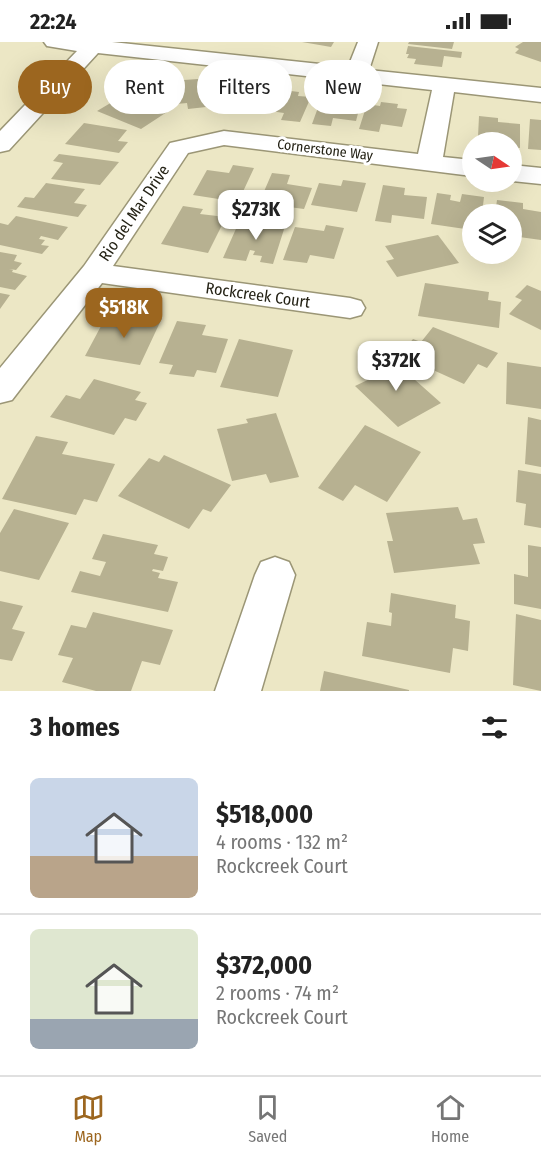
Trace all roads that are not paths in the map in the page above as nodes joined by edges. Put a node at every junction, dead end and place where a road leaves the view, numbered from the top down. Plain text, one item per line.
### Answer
1 (54, 42) edge
2 (368, 42) edge
3 (94, 44) edge
4 (361, 60) edge
5 (304, 69) edge
6 (382, 78) edge
7 (444, 85) junction
8 (541, 95) edge
9 (0, 145) edge
10 (179, 148) joint
11 (429, 162) junction
12 (462, 167) edge
13 (522, 173) edge
14 (541, 176) edge
15 (94, 273) junction
16 (350, 308) dead end
17 (0, 391) edge
18 (275, 575) dead end
19 (238, 691) edge

1 - 3 street
2 - 4 street
3 - 5 street
3 - 9 street
6 - 7 street
7 - 8 street
7 - 11 street
10 - 11 street, Cornerstone Way
10 - 15 street, Rio del Mar Drive
11 - 12 street, Cornerstone Way
13 - 14 street
15 - 16 street, Rockcreek Court
15 - 17 street, Rio del Mar Drive
18 - 19 street

